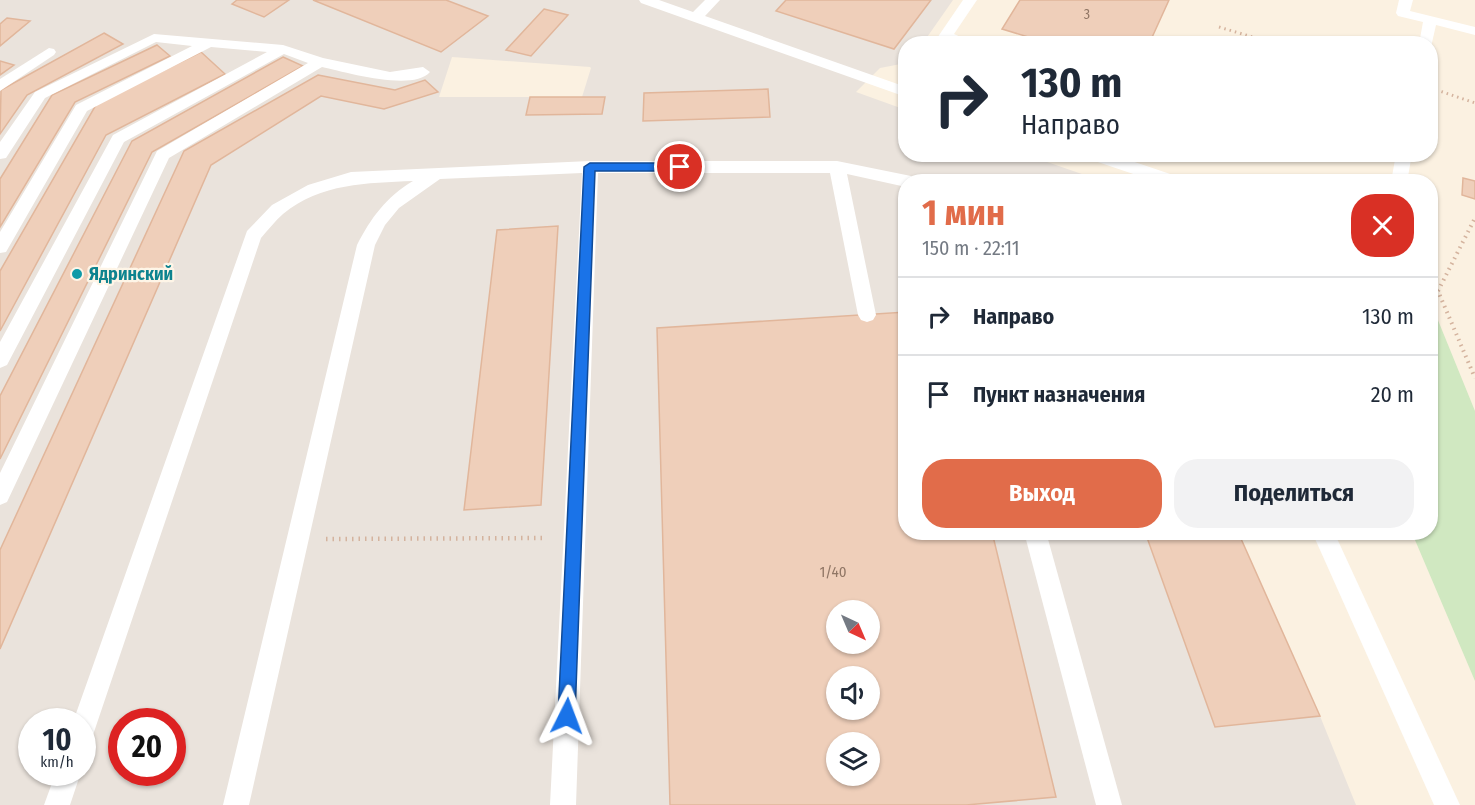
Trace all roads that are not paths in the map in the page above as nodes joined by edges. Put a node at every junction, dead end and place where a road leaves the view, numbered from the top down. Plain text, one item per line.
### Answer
1 (646, 0) edge
2 (713, 0) edge
3 (970, 0) edge
4 (1406, 0) edge
5 (695, 18) junction
6 (1430, 20) junction
7 (1475, 31) edge
8 (946, 36) edge
9 (1427, 36) edge
10 (209, 43) junction
11 (282, 49) junction
12 (49, 52) dead end
13 (320, 62) junction
14 (423, 72) dead end
15 (0, 86) edge
16 (898, 89) edge
17 (0, 154) edge
18 (1116, 162) edge
19 (590, 167) junction
20 (837, 167) junction
21 (439, 174) junction
22 (1152, 174) edge
23 (898, 179) edge
24 (0, 247) edge
25 (867, 315) dead end
26 (0, 360) edge
27 (0, 495) edge
28 (1037, 540) edge
29 (1327, 540) edge
30 (90, 708) edge
31 (64, 786) edge
32 (57, 805) edge
33 (236, 805) edge
34 (563, 805) edge
35 (1109, 805) edge
36 (1447, 805) edge

1 - 5 lane
2 - 5 lane
3 - 8 lane
4 - 6 lane
5 - 16 lane
6 - 7 lane
6 - 9 lane
10 - 11 lane
10 - 17 lane
10 - 24 lane
11 - 13 lane
11 - 26 lane
12 - 15 lane
13 - 14 lane
13 - 27 lane
18 - 22 lane
19 - 20 lane
19 - 21 lane
19 - 34 lane
20 - 23 lane
20 - 25 lane
21 - 30 lane
21 - 33 lane
28 - 35 lane
29 - 36 lane
31 - 32 lane

